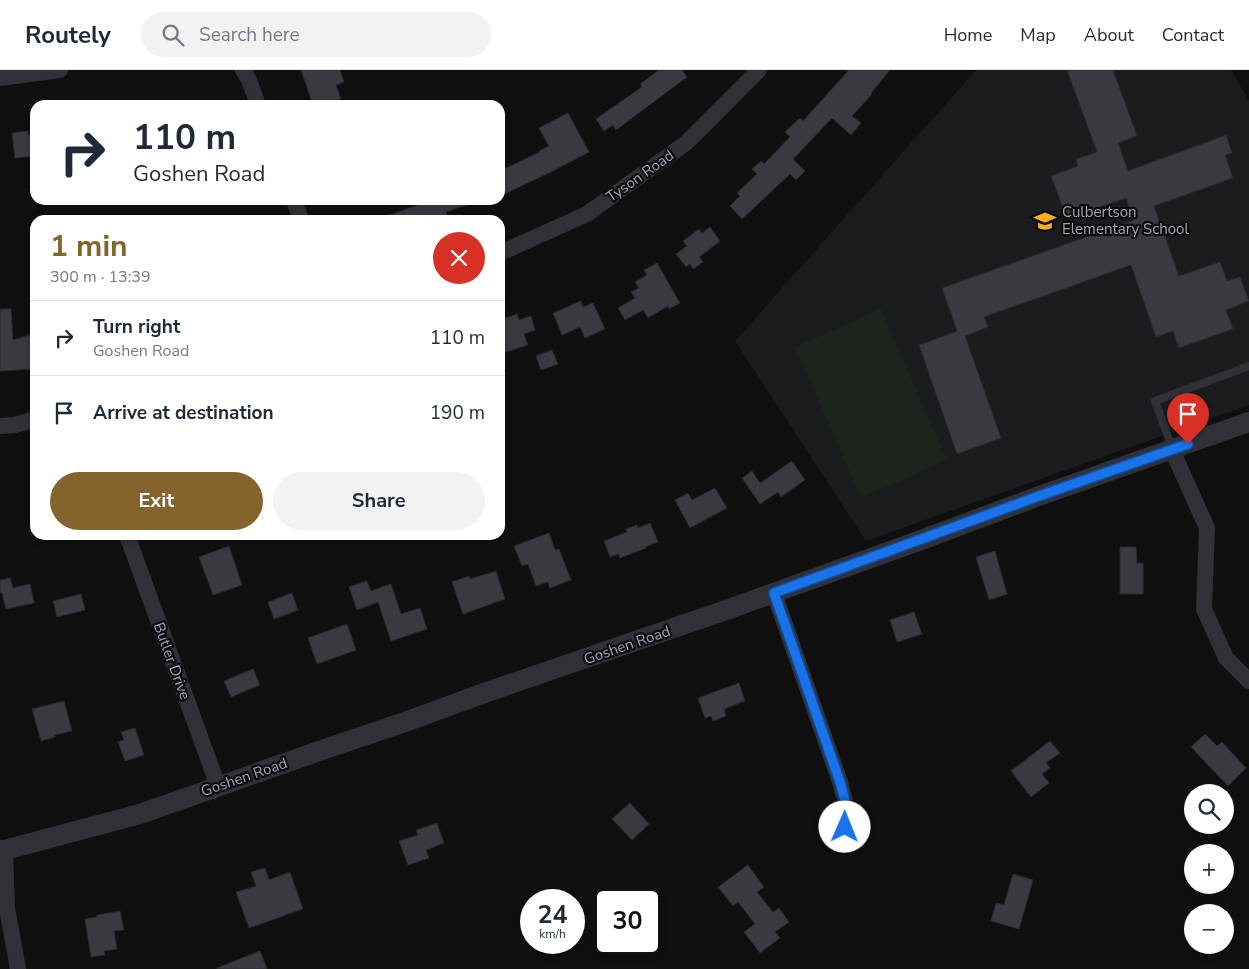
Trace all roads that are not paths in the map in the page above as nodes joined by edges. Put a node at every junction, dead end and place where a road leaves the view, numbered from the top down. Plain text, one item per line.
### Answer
1 (60, 70) edge
2 (243, 70) edge
3 (759, 70) edge
4 (0, 78) edge
5 (256, 100) edge
6 (505, 251) edge
7 (1249, 366) edge
8 (30, 421) edge
9 (1249, 422) edge
10 (0, 426) edge
11 (1172, 450) junction
12 (129, 540) edge
13 (774, 593) junction
14 (1249, 681) edge
15 (218, 786) junction
16 (842, 842) dead end
17 (3, 850) edge
18 (18, 969) edge

1 - 4 street
2 - 5 street
3 - 6 street, Tyson Road
7 - 11 lane
8 - 10 street
9 - 11 street, Goshen Road
11 - 13 street, Goshen Road
11 - 14 street
12 - 15 street, Butler Drive
13 - 15 street, Goshen Road
13 - 16 street
15 - 17 street, Goshen Road
17 - 18 street

